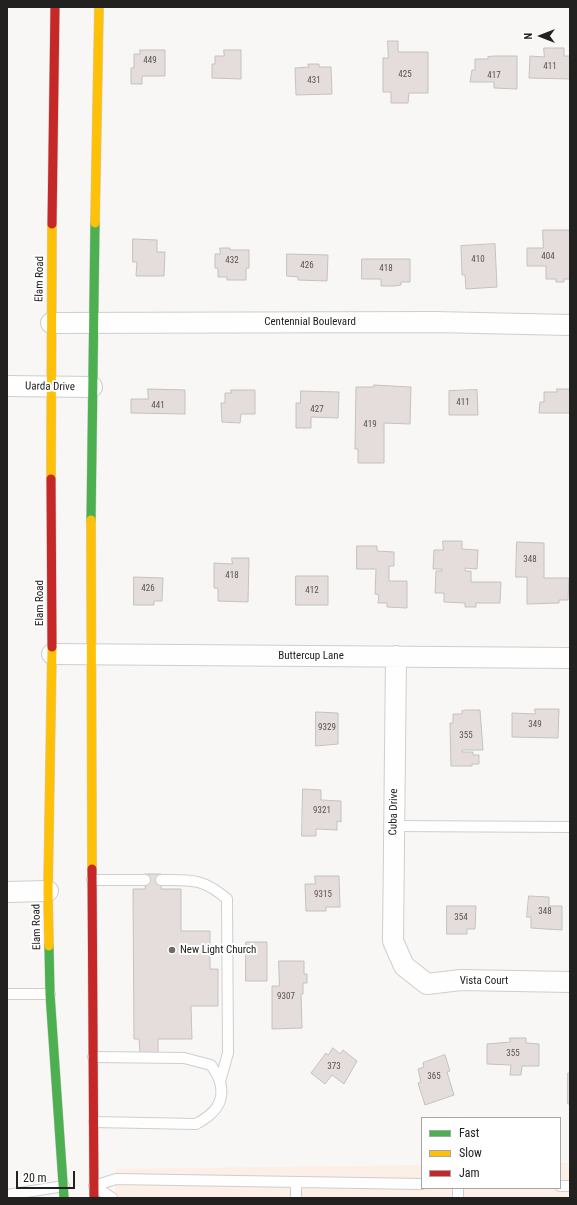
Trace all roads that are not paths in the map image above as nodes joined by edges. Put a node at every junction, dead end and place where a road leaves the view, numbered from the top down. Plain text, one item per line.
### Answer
1 (55, 7) edge
2 (99, 7) edge
3 (51, 323) junction
4 (93, 323) junction
5 (570, 325) edge
6 (7, 386) edge
7 (50, 386) junction
8 (92, 387) junction
9 (52, 654) junction
10 (90, 655) junction
11 (396, 656) junction
12 (570, 658) edge
13 (394, 826) junction
14 (570, 827) edge
15 (92, 880) junction
16 (145, 880) dead end
17 (161, 880) dead end
18 (48, 891) junction
19 (7, 892) edge
20 (404, 966) joint
21 (570, 982) edge
22 (7, 994) edge
23 (50, 994) junction
24 (93, 1057) junction
25 (220, 1082) junction
26 (94, 1122) junction
27 (296, 1182) junction
28 (421, 1184) edge
29 (68, 1186) junction
30 (90, 1186) junction
31 (34, 1194) edge
32 (9, 1196) edge
33 (64, 1198) edge
34 (94, 1198) edge
35 (112, 1198) edge
36 (296, 1198) edge

1 - 3 main road, Elam Road
2 - 4 main road
3 - 4 street, Centennial Boulevard
3 - 7 main road, Elam Road
4 - 5 street, Centennial Boulevard
4 - 8 main road
6 - 7 street, Uarda Drive
7 - 8 street, Uarda Drive
7 - 9 main road, Elam Road
8 - 10 main road
9 - 10 street, Buttercup Lane
9 - 18 main road, Elam Road
10 - 11 street, Buttercup Lane
10 - 15 main road
11 - 12 street, Buttercup Lane
11 - 13 street, Cuba Drive
13 - 14 lane
13 - 20 street, Cuba Drive
15 - 16 lane
15 - 24 main road
17 - 25 lane
18 - 19 street
18 - 23 main road, Elam Road
20 - 21 street, Vista Court
22 - 23 lane
23 - 29 main road, Elam Road
24 - 25 lane
24 - 26 main road
25 - 26 lane
26 - 30 main road
27 - 28 lane
27 - 30 lane
27 - 36 lane
29 - 31 lane
29 - 33 main road, Elam Road
30 - 34 main road
30 - 35 lane
31 - 32 lane

